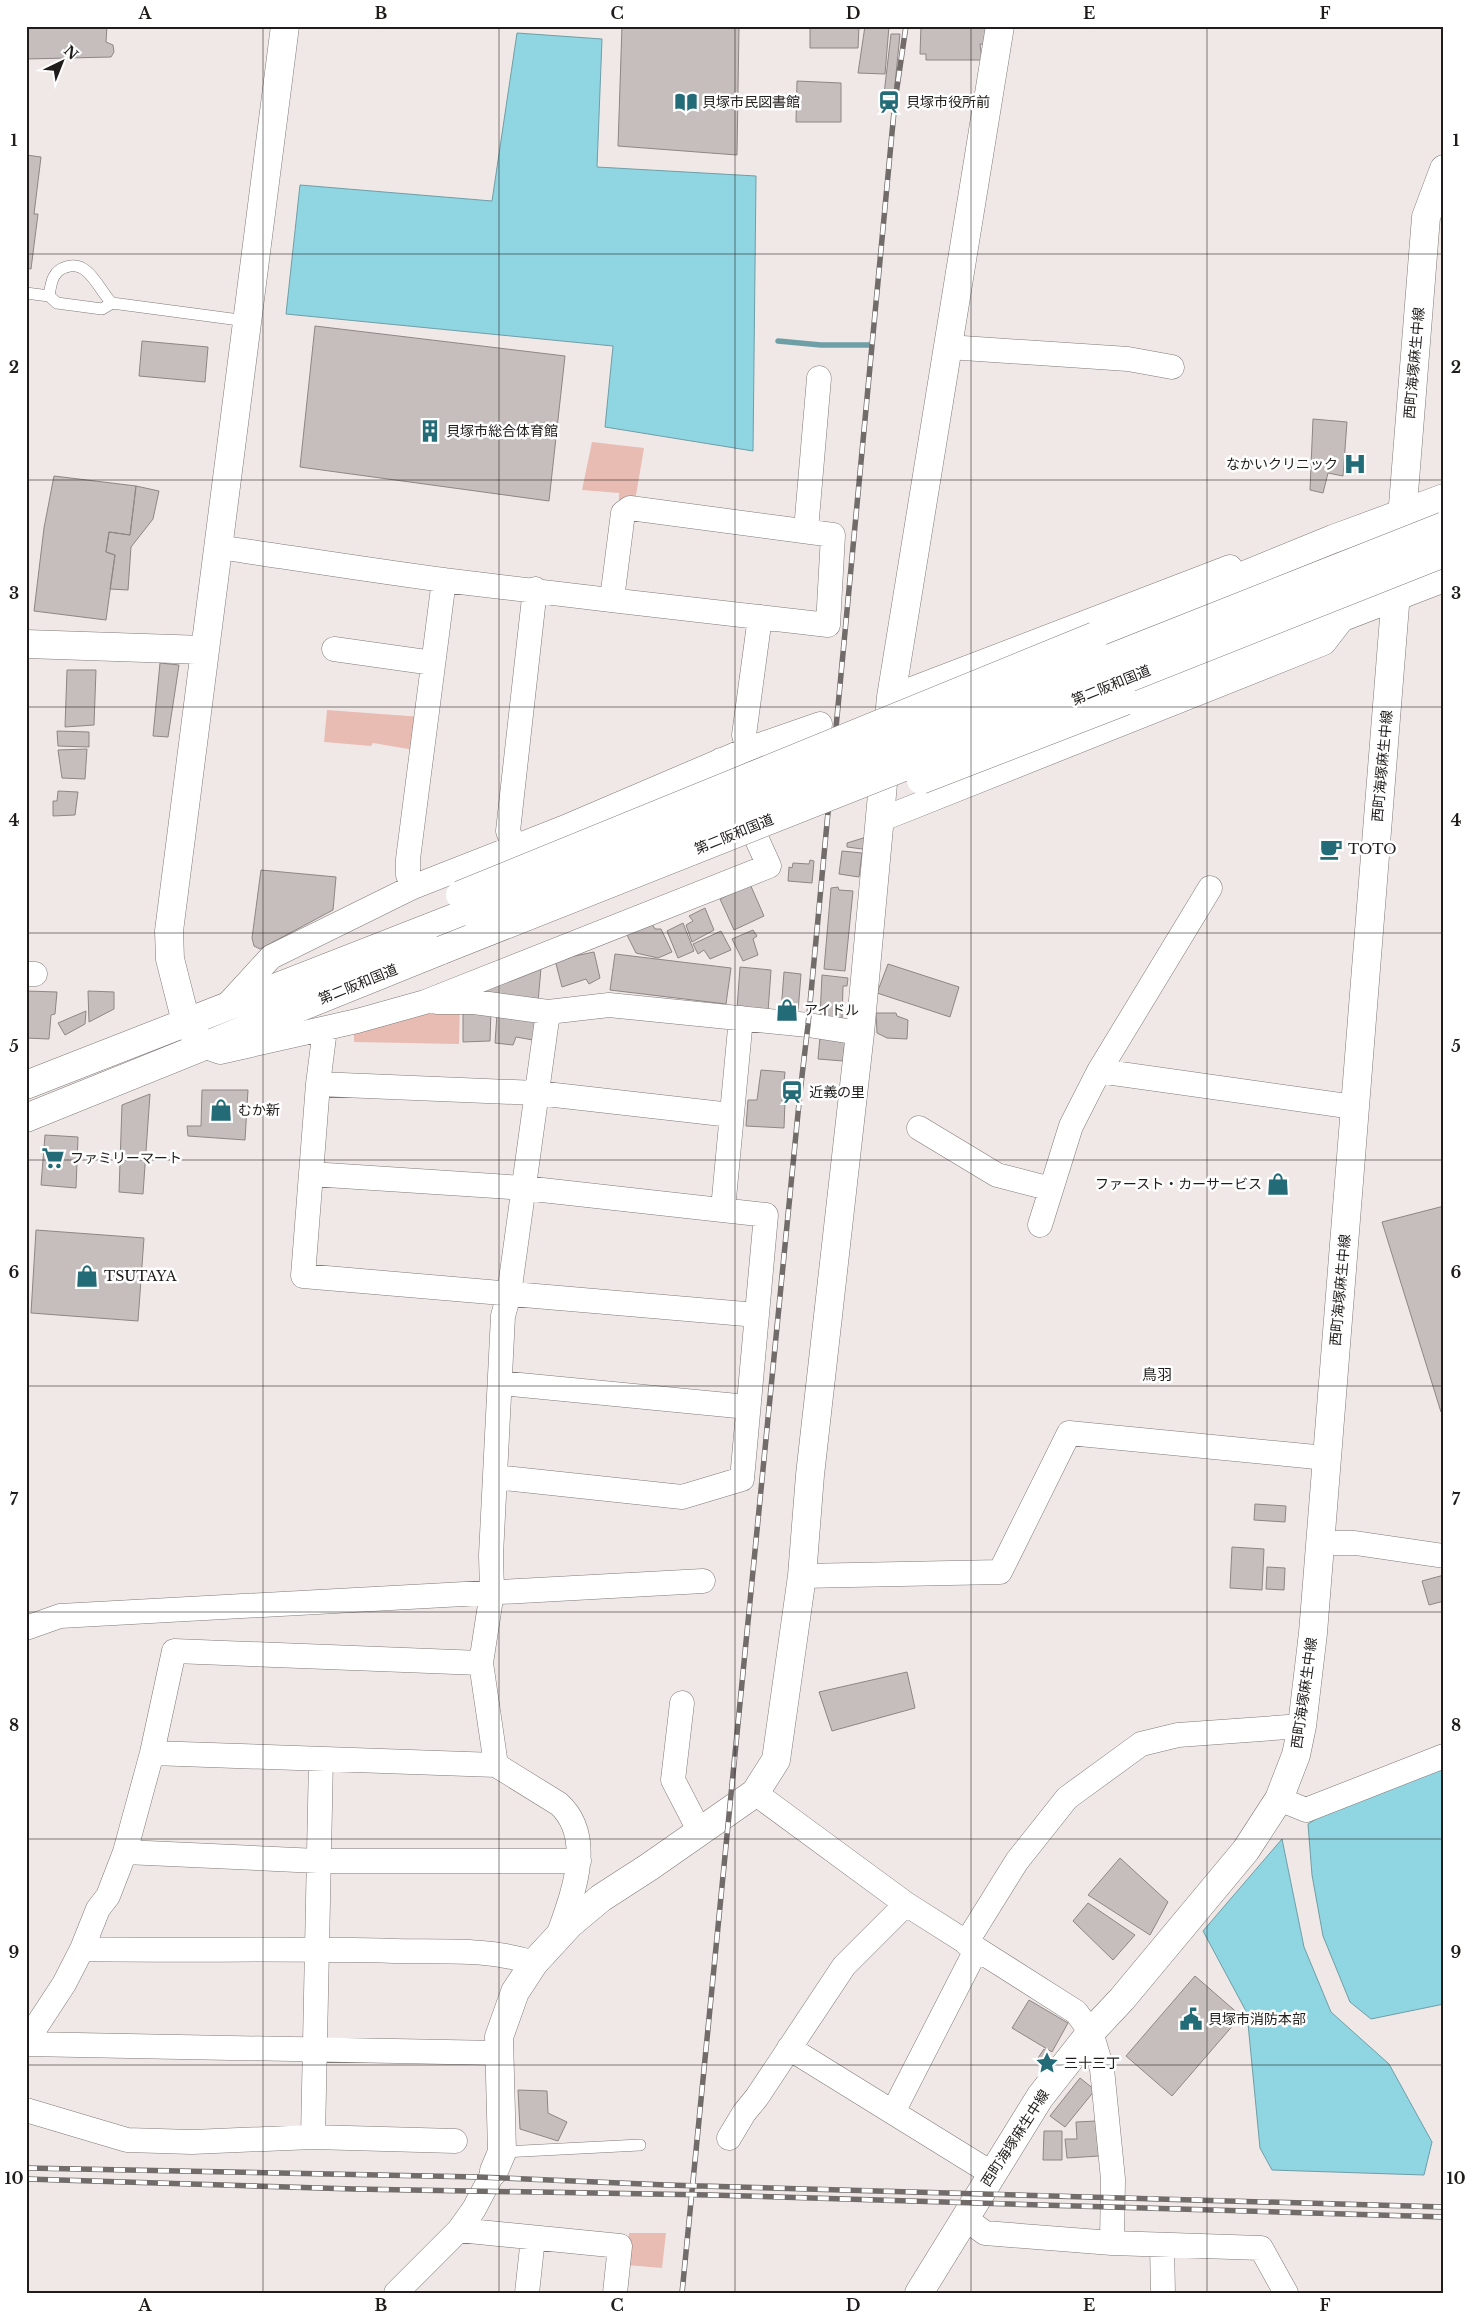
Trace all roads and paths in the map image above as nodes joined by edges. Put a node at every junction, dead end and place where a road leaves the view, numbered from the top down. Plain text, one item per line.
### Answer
1 (284, 26) edge
2 (1000, 26) edge
3 (1444, 169) edge
4 (26, 294) edge
5 (49, 296) junction
6 (112, 303) junction
7 (247, 321) junction
8 (948, 346) junction
9 (1172, 367) dead end
10 (819, 378) dead end
11 (1444, 498) edge
12 (1403, 514) junction
13 (1444, 526) edge
14 (806, 530) junction
15 (1333, 539) junction
16 (218, 547) junction
17 (1444, 553) edge
18 (1444, 578) edge
19 (444, 580) junction
20 (535, 589) junction
21 (1396, 598) junction
22 (612, 599) junction
23 (760, 617) junction
24 (1344, 617) junction
25 (26, 644) edge
26 (334, 649) dead end
27 (204, 650) junction
28 (433, 663) junction
29 (891, 697) junction
30 (820, 724) dead end
31 (748, 749) junction
32 (721, 760) junction
33 (880, 820) junction
34 (514, 847) junction
35 (413, 888) junction
36 (1210, 888) dead end
37 (465, 904) junction
38 (444, 957) junction
39 (425, 1002) junction
40 (226, 1005) junction
41 (548, 1012) junction
42 (740, 1018) junction
43 (186, 1022) junction
44 (325, 1029) junction
45 (860, 1033) junction
46 (203, 1046) junction
47 (1099, 1071) junction
48 (318, 1084) junction
49 (26, 1085) edge
50 (537, 1093) junction
51 (1354, 1107) junction
52 (731, 1115) junction
53 (26, 1118) edge
54 (919, 1128) dead end
55 (311, 1174) junction
56 (524, 1188) junction
57 (1051, 1189) junction
58 (723, 1209) junction
59 (1040, 1225) dead end
60 (509, 1294) junction
61 (757, 1315) junction
62 (500, 1383) junction
63 (748, 1406) junction
64 (1326, 1458) junction
65 (495, 1477) junction
66 (1320, 1543) junction
67 (1444, 1556) edge
68 (802, 1576) junction
69 (703, 1581) dead end
70 (492, 1592) junction
71 (26, 1628) edge
72 (480, 1663) junction
73 (682, 1703) dead end
74 (1302, 1726) junction
75 (152, 1753) junction
76 (1444, 1756) edge
77 (321, 1759) junction
78 (496, 1765) junction
79 (755, 1793) junction
80 (1279, 1799) junction
81 (700, 1832) junction
82 (125, 1852) junction
83 (318, 1861) junction
84 (579, 1861) junction
85 (906, 1904) junction
86 (558, 1936) junction
87 (971, 1947) junction
88 (316, 1948) junction
89 (82, 1949) junction
90 (534, 1962) junction
91 (1091, 2032) junction
92 (26, 2043) edge
93 (789, 2048) junction
94 (314, 2049) junction
95 (498, 2052) junction
96 (26, 2110) edge
97 (893, 2112) junction
98 (313, 2137) junction
99 (729, 2138) dead end
100 (455, 2141) dead end
101 (640, 2145) dead end
102 (498, 2161) junction
103 (991, 2174) junction
104 (964, 2218) junction
105 (459, 2230) junction
106 (533, 2238) junction
107 (1112, 2242) junction
108 (1162, 2245) junction
109 (396, 2293) edge
110 (527, 2293) edge
111 (615, 2293) edge
112 (919, 2293) edge
113 (1163, 2293) edge
114 (1286, 2293) edge

1 - 7 main road
2 - 8 main road
3 - 12 main road, 西町海塚麻生中線
4 - 5 lane
5 - 6 lane
5 - 6 lane
6 - 7 lane
7 - 16 main road
8 - 9 street
8 - 29 main road
10 - 14 street
11 - 12 main road
12 - 15 main road
12 - 21 main road, 西町海塚麻生中線
13 - 37 main road, 第二阪和国道, bridge
14 - 22 street
14 - 23 street
15 - 29 street
15 - 37 main road, bridge
16 - 19 street
16 - 27 main road
17 - 38 main road, 第二阪和国道, bridge
18 - 21 main road
19 - 20 street
19 - 28 street
20 - 22 street
20 - 34 street
21 - 24 main road
21 - 51 main road, 西町海塚麻生中線
22 - 23 street
23 - 31 street
24 - 33 street
24 - 38 main road, bridge
25 - 27 main road
26 - 28 street
27 - 43 main road
28 - 35 street
29 - 33 main road
30 - 31 street
31 - 32 street
32 - 34 street
32 - 39 street
33 - 45 main road
34 - 35 street
35 - 40 street
36 - 47 street
37 - 40 main road, 第二阪和国道
38 - 46 main road, 第二阪和国道
39 - 41 street
39 - 44 street
40 - 43 main road, 第二阪和国道
41 - 42 street
41 - 50 street
42 - 45 street
42 - 52 street
43 - 46 main road
43 - 49 main road, 第二阪和国道
44 - 46 street
44 - 48 street
45 - 68 main road
46 - 53 main road, 第二阪和国道
47 - 51 street
47 - 57 street
48 - 50 street
48 - 55 street
50 - 52 street
50 - 56 street
51 - 64 main road, 西町海塚麻生中線
52 - 58 street
54 - 57 street
55 - 56 street
55 - 60 street
56 - 58 street
56 - 60 street
57 - 59 street
58 - 61 street
60 - 61 street
60 - 62 street
61 - 63 street
62 - 63 street
62 - 65 street
63 - 65 street
64 - 66 main road, 西町海塚麻生中線
64 - 68 street
65 - 70 street
66 - 67 street
66 - 74 main road, 西町海塚麻生中線
68 - 79 main road
69 - 70 street
70 - 71 street
70 - 72 street
72 - 75 street
72 - 78 street
73 - 81 street
74 - 80 main road, 西町海塚麻生中線
74 - 87 street
75 - 77 street
75 - 82 street
76 - 80 street
77 - 78 street
77 - 83 street
78 - 84 street
79 - 81 main road
79 - 85 street
80 - 91 main road, 西町海塚麻生中線
81 - 86 main road
82 - 83 street
82 - 89 street
83 - 84 street
83 - 88 street
84 - 86 street
85 - 87 street
85 - 93 street
86 - 90 main road
87 - 91 street
87 - 97 street
88 - 89 street
88 - 90 street
88 - 94 street
89 - 92 street
90 - 95 main road
91 - 103 main road, 西町海塚麻生中線
91 - 107 street
92 - 94 street
93 - 97 street
93 - 99 street
94 - 95 street
94 - 98 street
95 - 102 main road
96 - 98 street
97 - 103 street
98 - 100 street
101 - 102 lane
102 - 105 street
103 - 104 main road, 西町海塚麻生中線
104 - 107 street
104 - 112 main road, 西町海塚麻生中線
105 - 106 street
105 - 109 street
106 - 110 street
106 - 111 street
107 - 108 street
108 - 113 street
108 - 114 street

